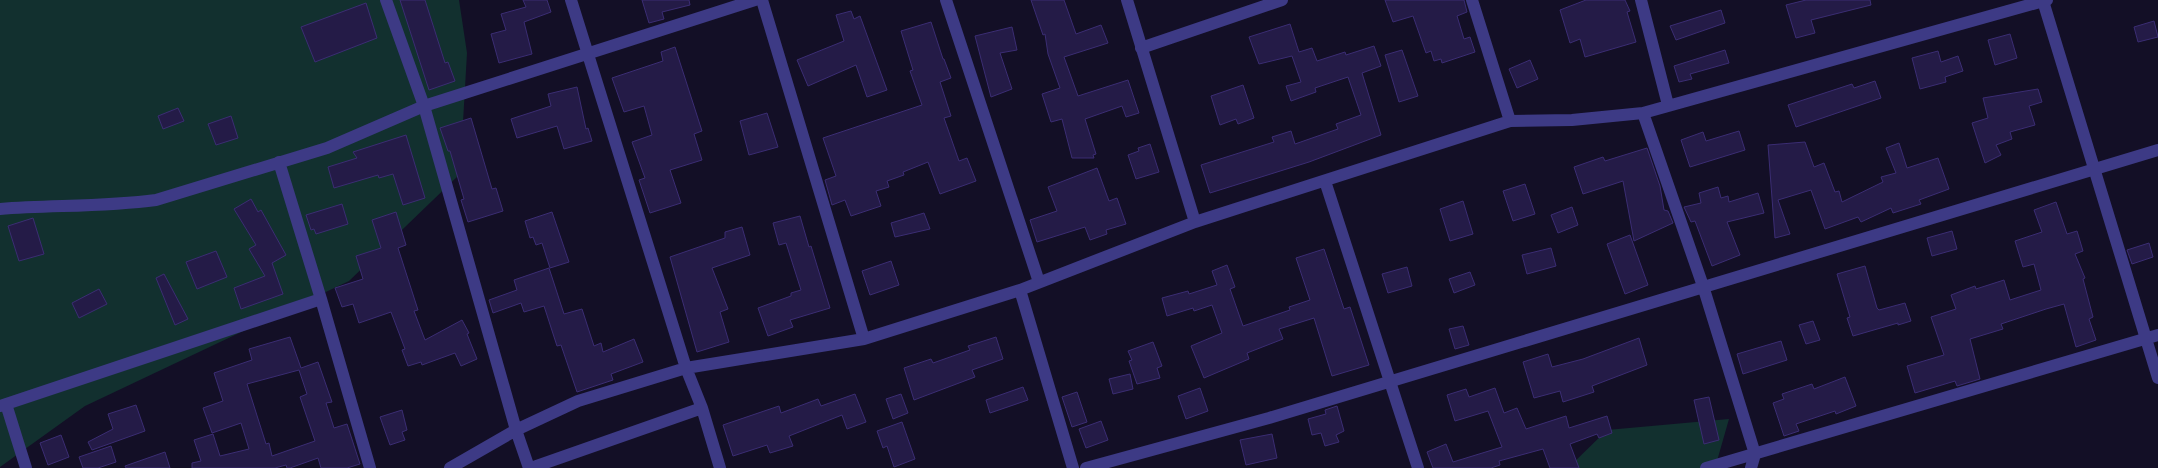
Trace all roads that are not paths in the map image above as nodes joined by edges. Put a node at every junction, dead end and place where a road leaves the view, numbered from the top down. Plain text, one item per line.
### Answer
1 (386, 0) edge
2 (571, 0) edge
3 (755, 0) edge
4 (762, 0) edge
5 (946, 0) edge
6 (1127, 0) edge
7 (1282, 0) edge
8 (1472, 0) edge
9 (1641, 0) edge
10 (2045, 1) edge
11 (2010, 5) edge
12 (1141, 48) junction
13 (587, 53) junction
14 (1668, 105) junction
15 (424, 106) junction
16 (1643, 113) junction
17 (1510, 121) junction
18 (2158, 150) edge
19 (279, 162) junction
20 (2094, 168) junction
21 (1325, 181) junction
22 (0, 209) edge
23 (1195, 222) junction
24 (1039, 282) junction
25 (1703, 286) junction
26 (1020, 290) junction
27 (321, 300) junction
28 (2152, 337) edge
29 (864, 339) junction
30 (686, 368) junction
31 (2158, 378) edge
32 (1391, 381) junction
33 (3, 405) edge
34 (702, 408) junction
35 (516, 430) junction
36 (1755, 454) junction
37 (26, 468) edge
38 (370, 468) edge
39 (450, 468) edge
40 (530, 468) edge
41 (720, 468) edge
42 (1073, 468) edge
43 (1086, 468) edge
44 (1418, 468) edge
45 (1706, 468) edge
46 (1751, 468) edge

1 - 15 street
2 - 13 street
3 - 13 street
4 - 29 street
5 - 24 street
6 - 12 street
7 - 12 street
8 - 17 street
9 - 14 street
10 - 11 street
10 - 20 street
11 - 14 street
12 - 23 street
13 - 15 street
13 - 30 street
14 - 16 street
15 - 19 street
15 - 35 street
16 - 17 street
16 - 25 street
17 - 21 street
18 - 20 street
19 - 22 street
19 - 27 street
20 - 25 street
20 - 28 street
21 - 23 street
21 - 32 street
23 - 24 street
24 - 26 street
25 - 32 street
25 - 36 street
26 - 29 street
26 - 42 street
27 - 33 street
27 - 38 street
28 - 31 street
28 - 36 street
29 - 30 street
30 - 34 street
30 - 35 street
32 - 43 street
32 - 44 street
33 - 37 street
34 - 40 street
34 - 41 street
35 - 39 street
35 - 40 street
36 - 45 street
36 - 46 street

